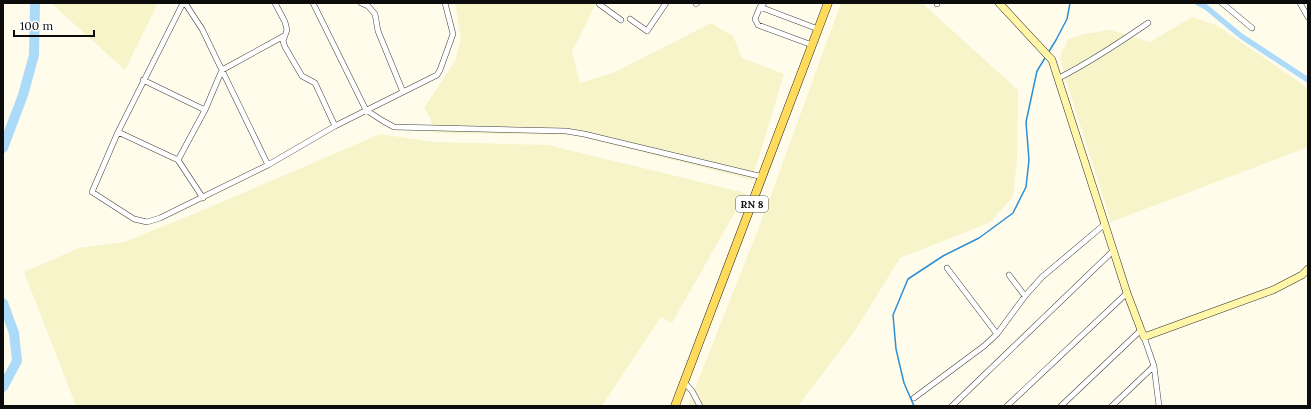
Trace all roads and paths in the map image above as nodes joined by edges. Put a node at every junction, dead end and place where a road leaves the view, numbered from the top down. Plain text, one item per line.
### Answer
1 (184, 3) edge
2 (275, 3) edge
3 (313, 3) edge
4 (361, 3) edge
5 (445, 3) edge
6 (600, 3) edge
7 (666, 3) edge
8 (764, 3) edge
9 (828, 3) edge
10 (999, 3) edge
11 (1222, 3) edge
12 (1300, 3) edge
13 (1006, 6) edge
14 (760, 7) junction
15 (1308, 17) edge
16 (630, 19) dead end
17 (621, 20) dead end
18 (1148, 23) dead end
19 (1252, 28) dead end
20 (818, 29) junction
21 (282, 38) junction
22 (812, 45) junction
23 (222, 70) junction
24 (1059, 78) junction
25 (143, 80) junction
26 (403, 92) junction
27 (205, 110) junction
28 (366, 110) junction
29 (335, 126) junction
30 (118, 132) junction
31 (178, 160) junction
32 (268, 165) junction
33 (763, 177) junction
34 (203, 198) junction
35 (1105, 224) junction
36 (1114, 250) junction
37 (947, 268) dead end
38 (1308, 269) edge
39 (1009, 275) dead end
40 (1128, 293) junction
41 (1025, 296) junction
42 (1141, 330) junction
43 (997, 334) junction
44 (1144, 337) junction
45 (1154, 366) junction
46 (684, 382) junction
47 (914, 398) dead end
48 (676, 406) edge
49 (700, 406) edge
50 (952, 406) edge
51 (1007, 406) edge
52 (1061, 406) edge
53 (1112, 406) edge
54 (1159, 406) edge

1 - 23 street
1 - 25 street
2 - 21 street
3 - 28 street
4 - 26 street
5 - 26 street
6 - 17 street
7 - 16 street
8 - 14 street
9 - 20 main road, RN 8
10 - 13 street
11 - 19 street
12 - 15 street
13 - 24 street
14 - 20 street
14 - 22 street
18 - 24 street
20 - 22 main road, RN 8
21 - 23 street
21 - 29 street
22 - 33 main road, RN 8
23 - 27 street
23 - 32 street
24 - 35 street
25 - 27 street
25 - 30 street
26 - 28 street
27 - 31 street
28 - 29 street
28 - 33 street
29 - 32 street
30 - 31 street
30 - 34 street
31 - 34 street
32 - 34 street
33 - 46 main road, RN 8
35 - 36 street
35 - 41 street
36 - 40 street
36 - 50 street
37 - 43 street
38 - 44 street
39 - 41 street
40 - 42 street
40 - 51 street
41 - 43 street
42 - 44 street
42 - 52 street
43 - 47 street
44 - 45 street
45 - 53 street
45 - 54 street
46 - 48 main road, RN 8
46 - 49 street

